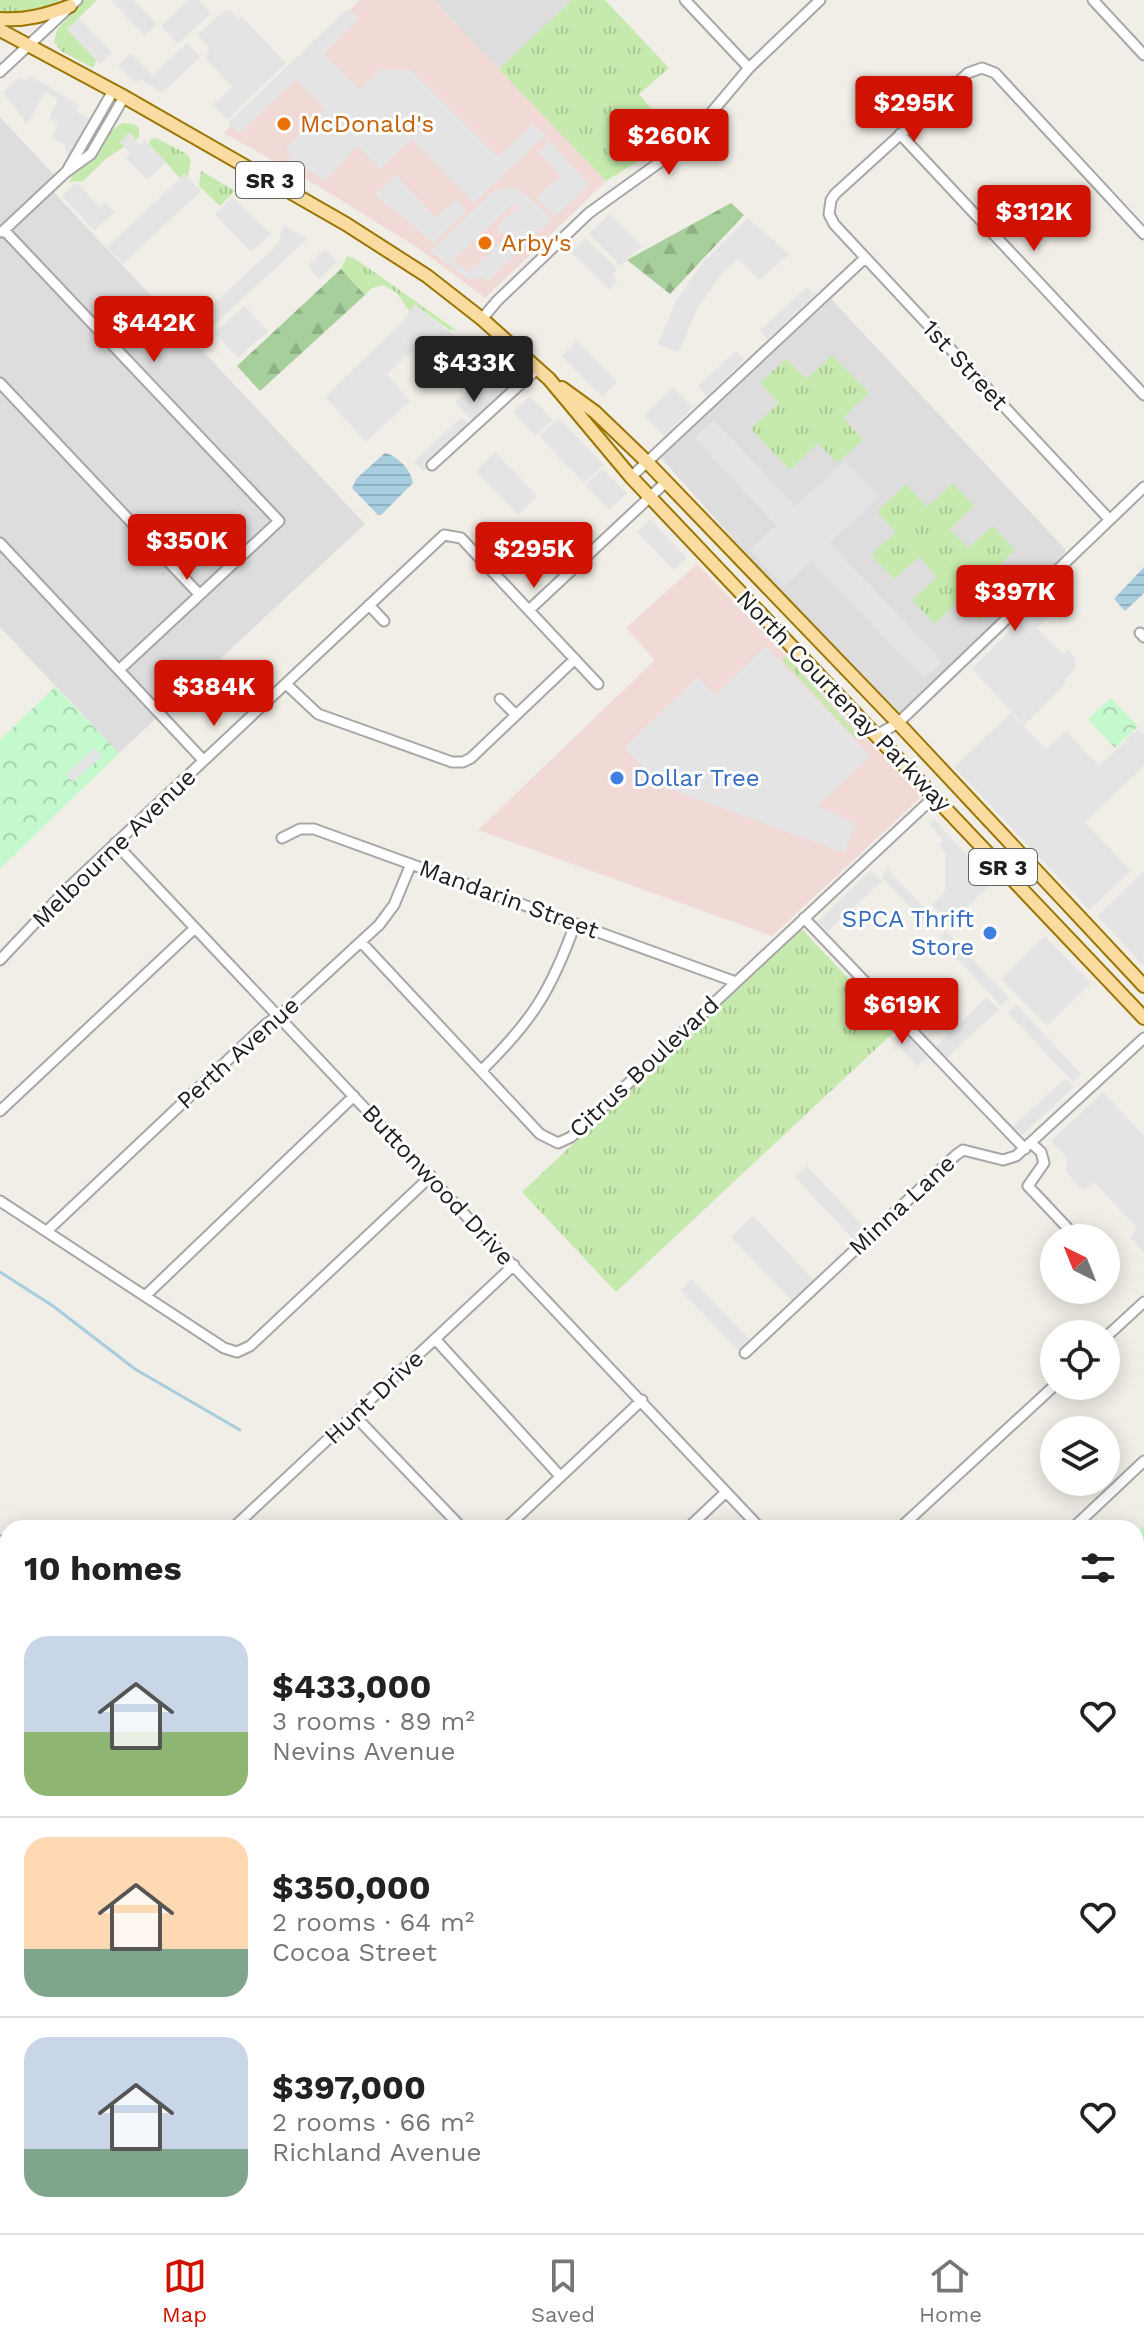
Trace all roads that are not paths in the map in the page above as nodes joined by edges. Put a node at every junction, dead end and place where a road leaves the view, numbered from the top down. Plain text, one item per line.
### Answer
1 (685, 0) edge
2 (820, 0) edge
3 (1093, 0) edge
4 (74, 3) edge
5 (0, 19) edge
6 (0, 30) edge
7 (29, 45) junction
8 (1144, 55) edge
9 (749, 68) junction
10 (0, 72) edge
11 (119, 94) junction
12 (900, 134) junction
13 (2, 232) edge
14 (1144, 234) edge
15 (865, 258) junction
16 (482, 319) junction
17 (538, 368) junction
18 (549, 379) junction
19 (0, 383) edge
20 (1144, 395) edge
21 (647, 462) junction
22 (432, 465) dead end
23 (631, 477) junction
24 (666, 482) junction
25 (1144, 487) edge
26 (650, 497) junction
27 (1109, 519) junction
28 (0, 543) edge
29 (199, 594) junction
30 (369, 605) junction
31 (529, 610) junction
32 (384, 621) dead end
33 (575, 659) junction
34 (119, 670) junction
35 (286, 684) junction
36 (598, 684) dead end
37 (500, 699) dead end
38 (516, 715) junction
39 (898, 723) junction
40 (877, 735) junction
41 (203, 760) junction
42 (935, 796) junction
43 (282, 838) dead end
44 (115, 843) junction
45 (411, 864) junction
46 (804, 918) junction
47 (575, 924) junction
48 (195, 928) junction
49 (361, 942) junction
50 (0, 960) edge
51 (736, 982) junction
52 (1144, 986) edge
53 (279, 1015) junction
54 (1144, 1018) edge
55 (1144, 1038) edge
56 (481, 1071) junction
57 (354, 1096) junction
58 (0, 1111) edge
59 (1028, 1146) junction
60 (431, 1176) junction
61 (0, 1201) edge
62 (1064, 1224) edge
63 (48, 1230) junction
64 (514, 1265) junction
65 (145, 1296) junction
66 (1144, 1302) edge
67 (1120, 1324) edge
68 (436, 1340) junction
69 (745, 1353) dead end
70 (1040, 1399) edge
71 (642, 1400) junction
72 (354, 1415) junction
73 (1144, 1461) edge
74 (560, 1476) junction
75 (726, 1492) junction
76 (242, 1520) edge
77 (454, 1520) edge
78 (514, 1520) edge
79 (696, 1520) edge
80 (752, 1520) edge
81 (909, 1520) edge
82 (1081, 1520) edge

1 - 9 street
2 - 9 street
3 - 8 street
4 - 5 main road
4 - 7 street
6 - 7 main road, North Courtenay Parkway / SR 3
7 - 10 street
7 - 11 main road, North Courtenay Parkway / SR 3
9 - 16 street
11 - 13 street
11 - 16 main road, North Courtenay Parkway / SR 3
12 - 14 street
12 - 15 street, 1st Street
12 - 20 street
13 - 29 street
15 - 21 street
15 - 27 street, 1st Street
16 - 17 main road, North Courtenay Parkway / SR 3
17 - 18 main road, North Courtenay Parkway / SR 3
17 - 22 street
18 - 21 main road, North Courtenay Parkway / SR 3
18 - 23 main road, North Courtenay Parkway / SR 3
19 - 29 street
21 - 23 street
21 - 24 main road, North Courtenay Parkway / SR 3
23 - 26 main road, North Courtenay Parkway / SR 3
24 - 26 street
24 - 39 main road, North Courtenay Parkway / SR 3
25 - 27 street
26 - 31 street
26 - 40 main road, North Courtenay Parkway / SR 3
27 - 39 street
28 - 34 street
29 - 34 street
30 - 31 street, Melbourne Avenue
30 - 32 street
30 - 35 street, Melbourne Avenue
31 - 33 street
33 - 36 street
33 - 38 street
34 - 41 street
35 - 38 street
35 - 41 street, Melbourne Avenue
37 - 38 street
39 - 40 street
39 - 52 main road, North Courtenay Parkway / SR 3
40 - 42 main road, North Courtenay Parkway / SR 3
41 - 44 street, Melbourne Avenue
42 - 46 street, Citrus Boulevard
42 - 54 main road, North Courtenay Parkway / SR 3
43 - 45 street, Mandarin Street
44 - 48 street, Buttonwood Drive
44 - 50 street, Melbourne Avenue
45 - 47 street, Mandarin Street
45 - 49 street, Perth Avenue
46 - 51 street, Citrus Boulevard
46 - 59 street
47 - 51 street, Mandarin Street
47 - 56 street
48 - 53 street, Buttonwood Drive
48 - 58 street
49 - 53 street, Perth Avenue
49 - 56 street, Citrus Boulevard
51 - 56 street, Citrus Boulevard
53 - 57 street, Buttonwood Drive
53 - 63 street, Perth Avenue
55 - 59 street
57 - 60 street, Buttonwood Drive
57 - 65 street
59 - 62 street
59 - 69 street, Minna Lane
60 - 64 street, Buttonwood Drive
60 - 65 street
61 - 63 street
63 - 65 street
64 - 68 street, Hunt Drive
64 - 71 street, Buttonwood Drive
66 - 67 street
68 - 72 street, Hunt Drive
68 - 74 street
70 - 81 street
71 - 74 street
71 - 75 street, Buttonwood Drive
72 - 76 street, Hunt Drive
72 - 77 street
73 - 82 street
74 - 78 street
75 - 79 street
75 - 80 street, Buttonwood Drive

